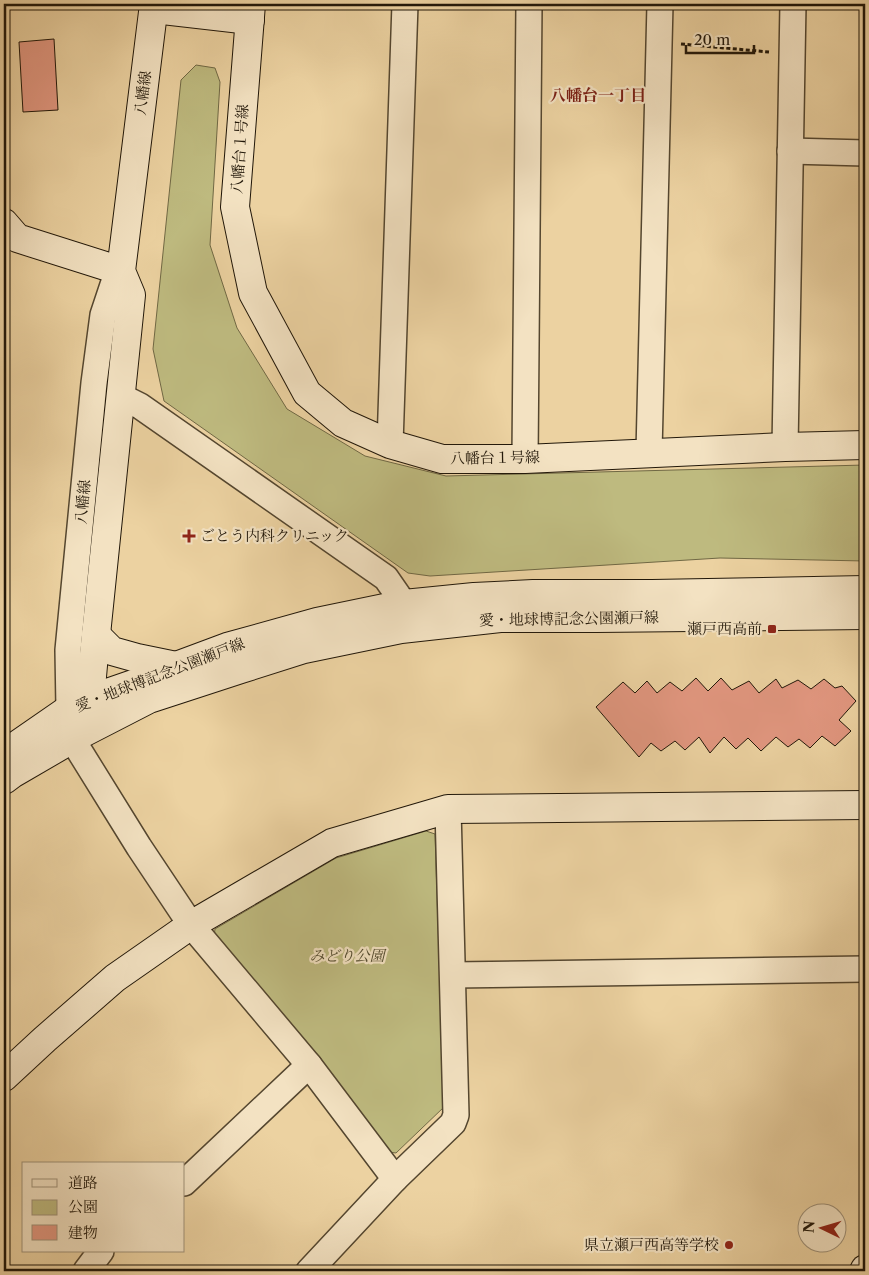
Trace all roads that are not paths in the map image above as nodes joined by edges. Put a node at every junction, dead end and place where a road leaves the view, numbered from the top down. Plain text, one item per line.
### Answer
1 (404, 4) edge
2 (529, 4) edge
3 (793, 4) edge
4 (154, 6) edge
5 (660, 6) edge
6 (250, 12) edge
7 (790, 151) junction
8 (865, 153) edge
9 (4, 223) edge
10 (121, 272) junction
11 (120, 396) junction
12 (390, 444) junction
13 (865, 445) edge
14 (785, 447) junction
15 (650, 452) junction
16 (525, 459) junction
17 (865, 590) edge
18 (404, 604) junction
19 (865, 615) edge
20 (96, 635) junction
21 (176, 666) junction
22 (80, 704) junction
23 (82, 734) junction
24 (4, 754) edge
25 (4, 780) edge
26 (865, 805) edge
27 (448, 809) junction
28 (191, 926) junction
29 (865, 969) edge
30 (453, 975) junction
31 (308, 1065) junction
32 (4, 1077) edge
33 (396, 1179) junction
34 (185, 1182) edge
35 (100, 1252) edge
36 (86, 1271) edge
37 (309, 1271) edge

1 - 12 street
2 - 16 street
3 - 7 street
4 - 6 street
4 - 10 street, 八幡線
5 - 15 street
6 - 12 street, 八幡台１号線
7 - 8 street
7 - 14 street
9 - 10 street
10 - 11 street, 八幡線
10 - 22 street, 八幡線
11 - 18 street
11 - 20 street, 八幡線
12 - 16 street, 八幡台１号線
13 - 14 street, 八幡台１号線
14 - 15 street, 八幡台１号線
15 - 16 street, 八幡台１号線
17 - 18 street, 愛・地球博記念公園瀬戸線
18 - 21 street, 愛・地球博記念公園瀬戸線
19 - 23 street, 愛・地球博記念公園瀬戸線
20 - 21 street
20 - 22 street, 八幡線
21 - 22 street, 愛・地球博記念公園瀬戸線
22 - 23 street, 八幡線
22 - 24 street, 愛・地球博記念公園瀬戸線
23 - 25 street, 愛・地球博記念公園瀬戸線
23 - 28 street
26 - 27 street
27 - 28 street
27 - 30 street
28 - 31 street
28 - 32 street
29 - 30 street
30 - 33 street
31 - 33 street
31 - 34 street
33 - 37 street
35 - 36 street

